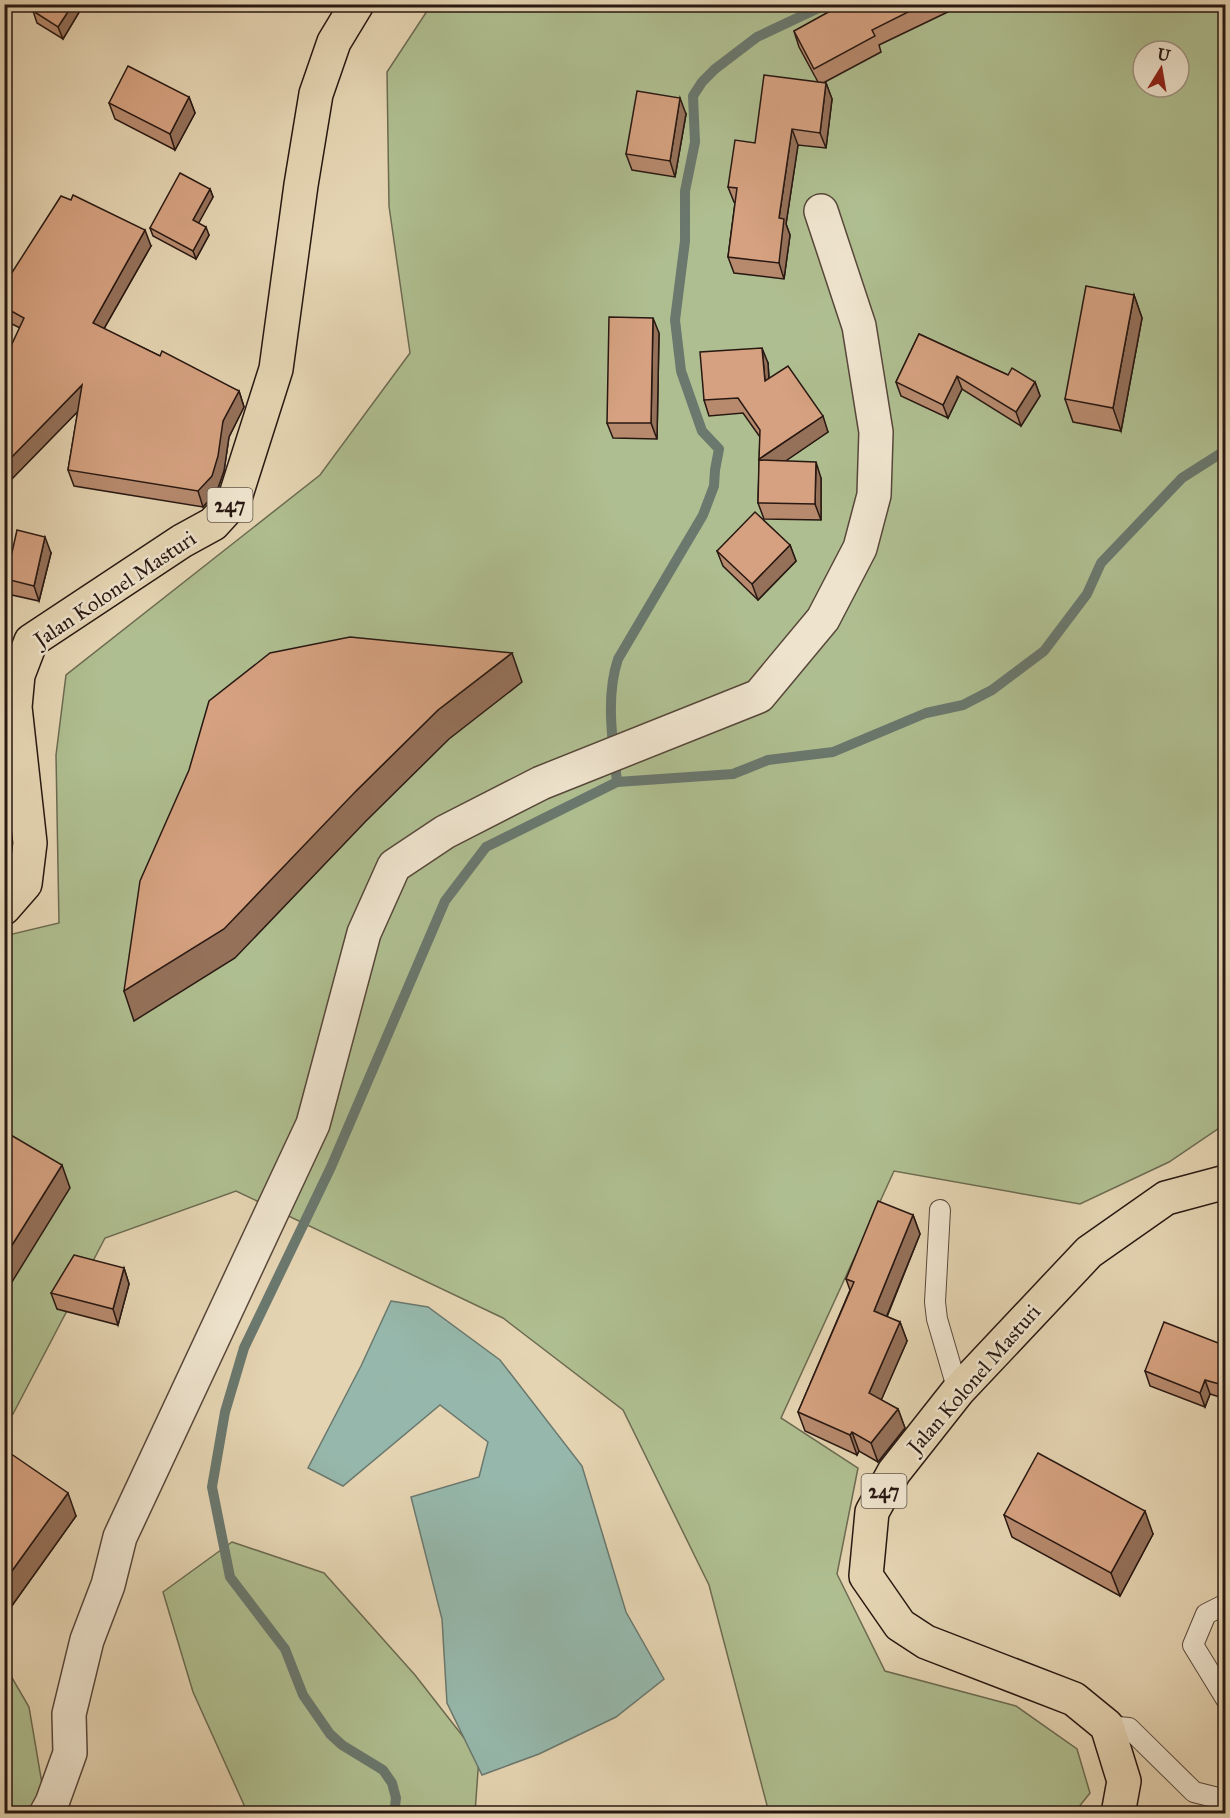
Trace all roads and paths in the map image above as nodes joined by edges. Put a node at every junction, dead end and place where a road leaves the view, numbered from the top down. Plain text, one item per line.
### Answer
1 (357, 4) edge
2 (821, 211) dead end
3 (4, 908) edge
4 (1226, 1182) edge
5 (940, 1210) dead end
6 (958, 1391) junction
7 (1226, 1604) edge
8 (1226, 1700) edge
9 (1107, 1726) junction
10 (1226, 1800) edge
11 (46, 1814) edge
12 (1118, 1814) edge

1 - 3 main road, Jalan Kolonel Masturi / 247
2 - 11 street
4 - 6 main road, Jalan Kolonel Masturi / 247
5 - 6 lane
6 - 9 main road, Jalan Kolonel Masturi / 247
7 - 8 lane
9 - 10 lane
9 - 12 main road

